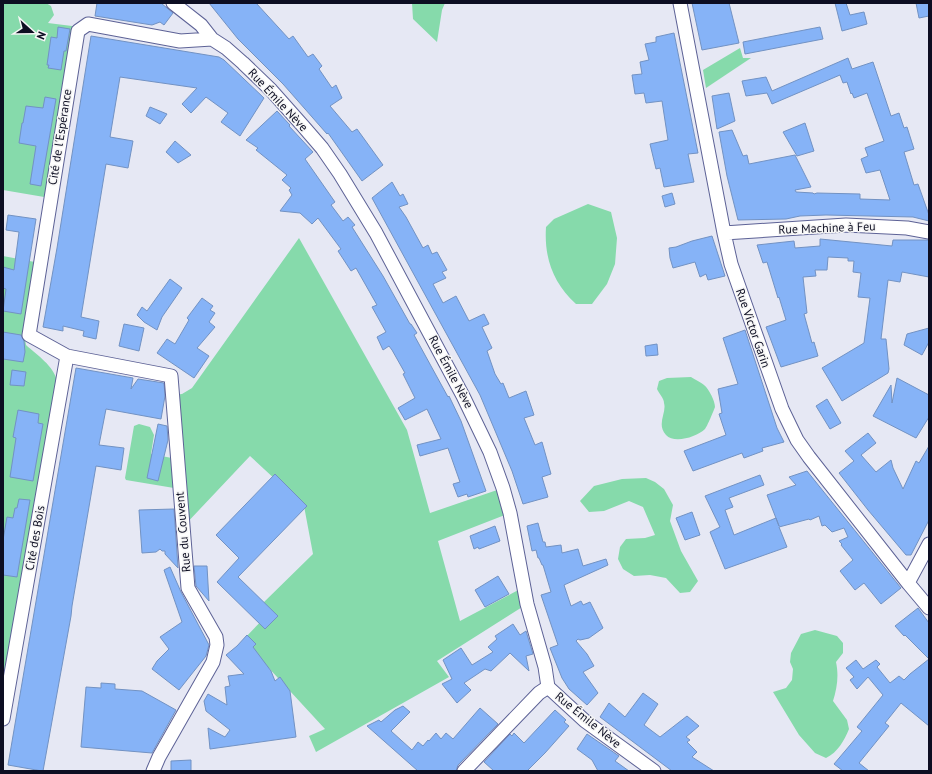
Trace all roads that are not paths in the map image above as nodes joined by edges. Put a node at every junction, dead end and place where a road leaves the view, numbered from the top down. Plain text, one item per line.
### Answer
1 (173, 3) edge
2 (680, 3) edge
3 (212, 39) junction
4 (929, 232) edge
5 (724, 233) junction
6 (67, 356) junction
7 (929, 544) edge
8 (908, 583) junction
9 (929, 608) edge
10 (548, 687) junction
11 (3, 719) edge
12 (153, 771) edge
13 (464, 771) edge
14 (654, 771) edge

1 - 3 street, Rue Émile Nève
2 - 5 street, Rue Victor Garin
3 - 6 street, Cité de l'Espérance
3 - 10 street, Rue Émile Nève
4 - 5 street, Rue Machine à Feu
5 - 8 street, Rue Victor Garin
6 - 11 street, Cité des Bois
6 - 12 street, Rue du Couvent
7 - 8 street
8 - 9 street, Rue Victor Garin
10 - 13 street
10 - 14 street, Rue Émile Nève

